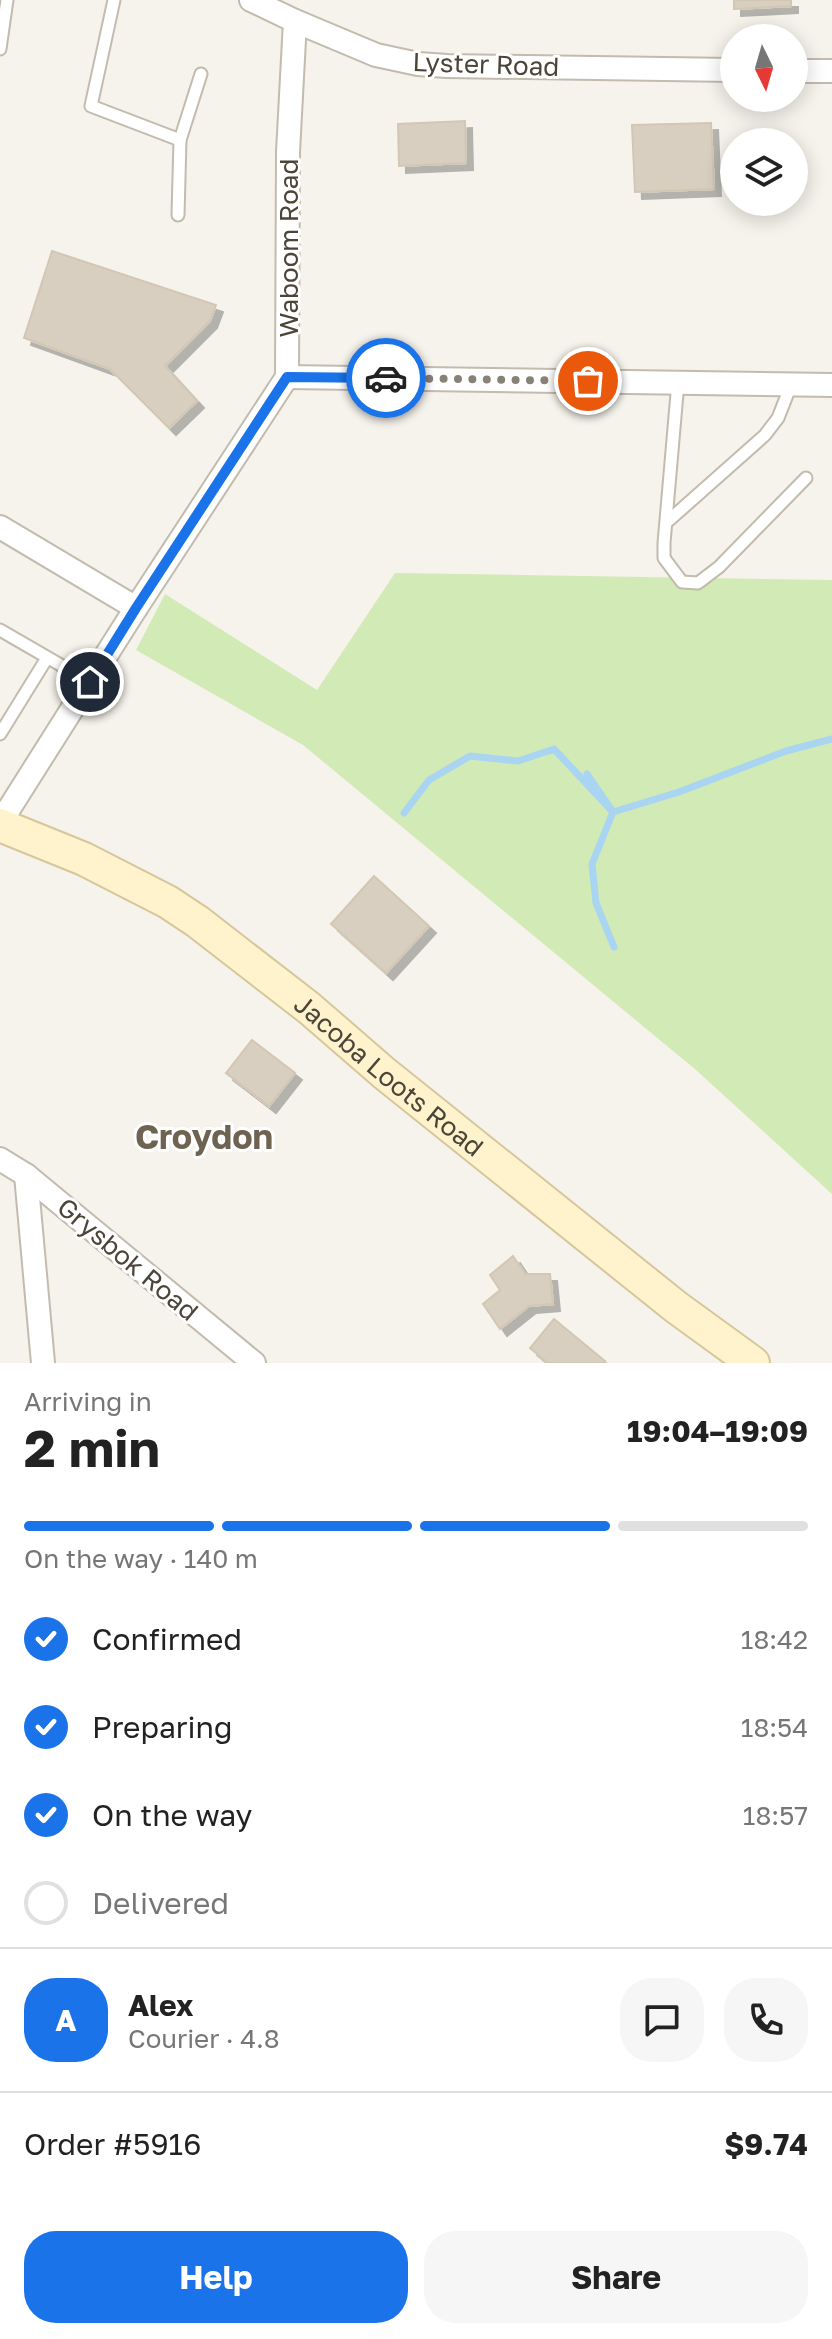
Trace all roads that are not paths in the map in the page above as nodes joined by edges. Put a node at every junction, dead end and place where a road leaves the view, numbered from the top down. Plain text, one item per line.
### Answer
1 (7, 0) edge
2 (114, 0) edge
3 (251, 0) edge
4 (295, 21) junction
5 (0, 49) edge
6 (720, 70) edge
7 (808, 71) edge
8 (832, 71) edge
9 (201, 74) dead end
10 (180, 140) junction
11 (178, 215) dead end
12 (287, 377) junction
13 (678, 382) junction
14 (791, 384) junction
15 (832, 385) edge
16 (806, 478) dead end
17 (667, 522) junction
18 (0, 527) edge
19 (136, 608) junction
20 (0, 630) edge
21 (47, 658) junction
22 (90, 682) junction
23 (5, 715) edge
24 (0, 734) edge
25 (0, 824) edge
26 (0, 1159) edge
27 (26, 1175) junction
28 (43, 1363) edge
29 (254, 1363) edge
30 (753, 1363) edge

1 - 5 lane
2 - 10 lane
3 - 4 street, Lyster Road
4 - 6 street, Lyster Road
4 - 12 street, Waboom Road
7 - 8 street
9 - 10 lane
10 - 11 lane
12 - 13 street
12 - 19 street
13 - 14 street
13 - 17 lane
14 - 15 street
14 - 17 lane
16 - 17 lane
18 - 19 street
19 - 22 street
20 - 21 lane
21 - 22 lane
21 - 23 lane
22 - 25 street
23 - 24 lane
25 - 30 street, Jacoba Loots Road
26 - 27 street, Grysbok Road
27 - 28 street
27 - 29 street, Grysbok Road

